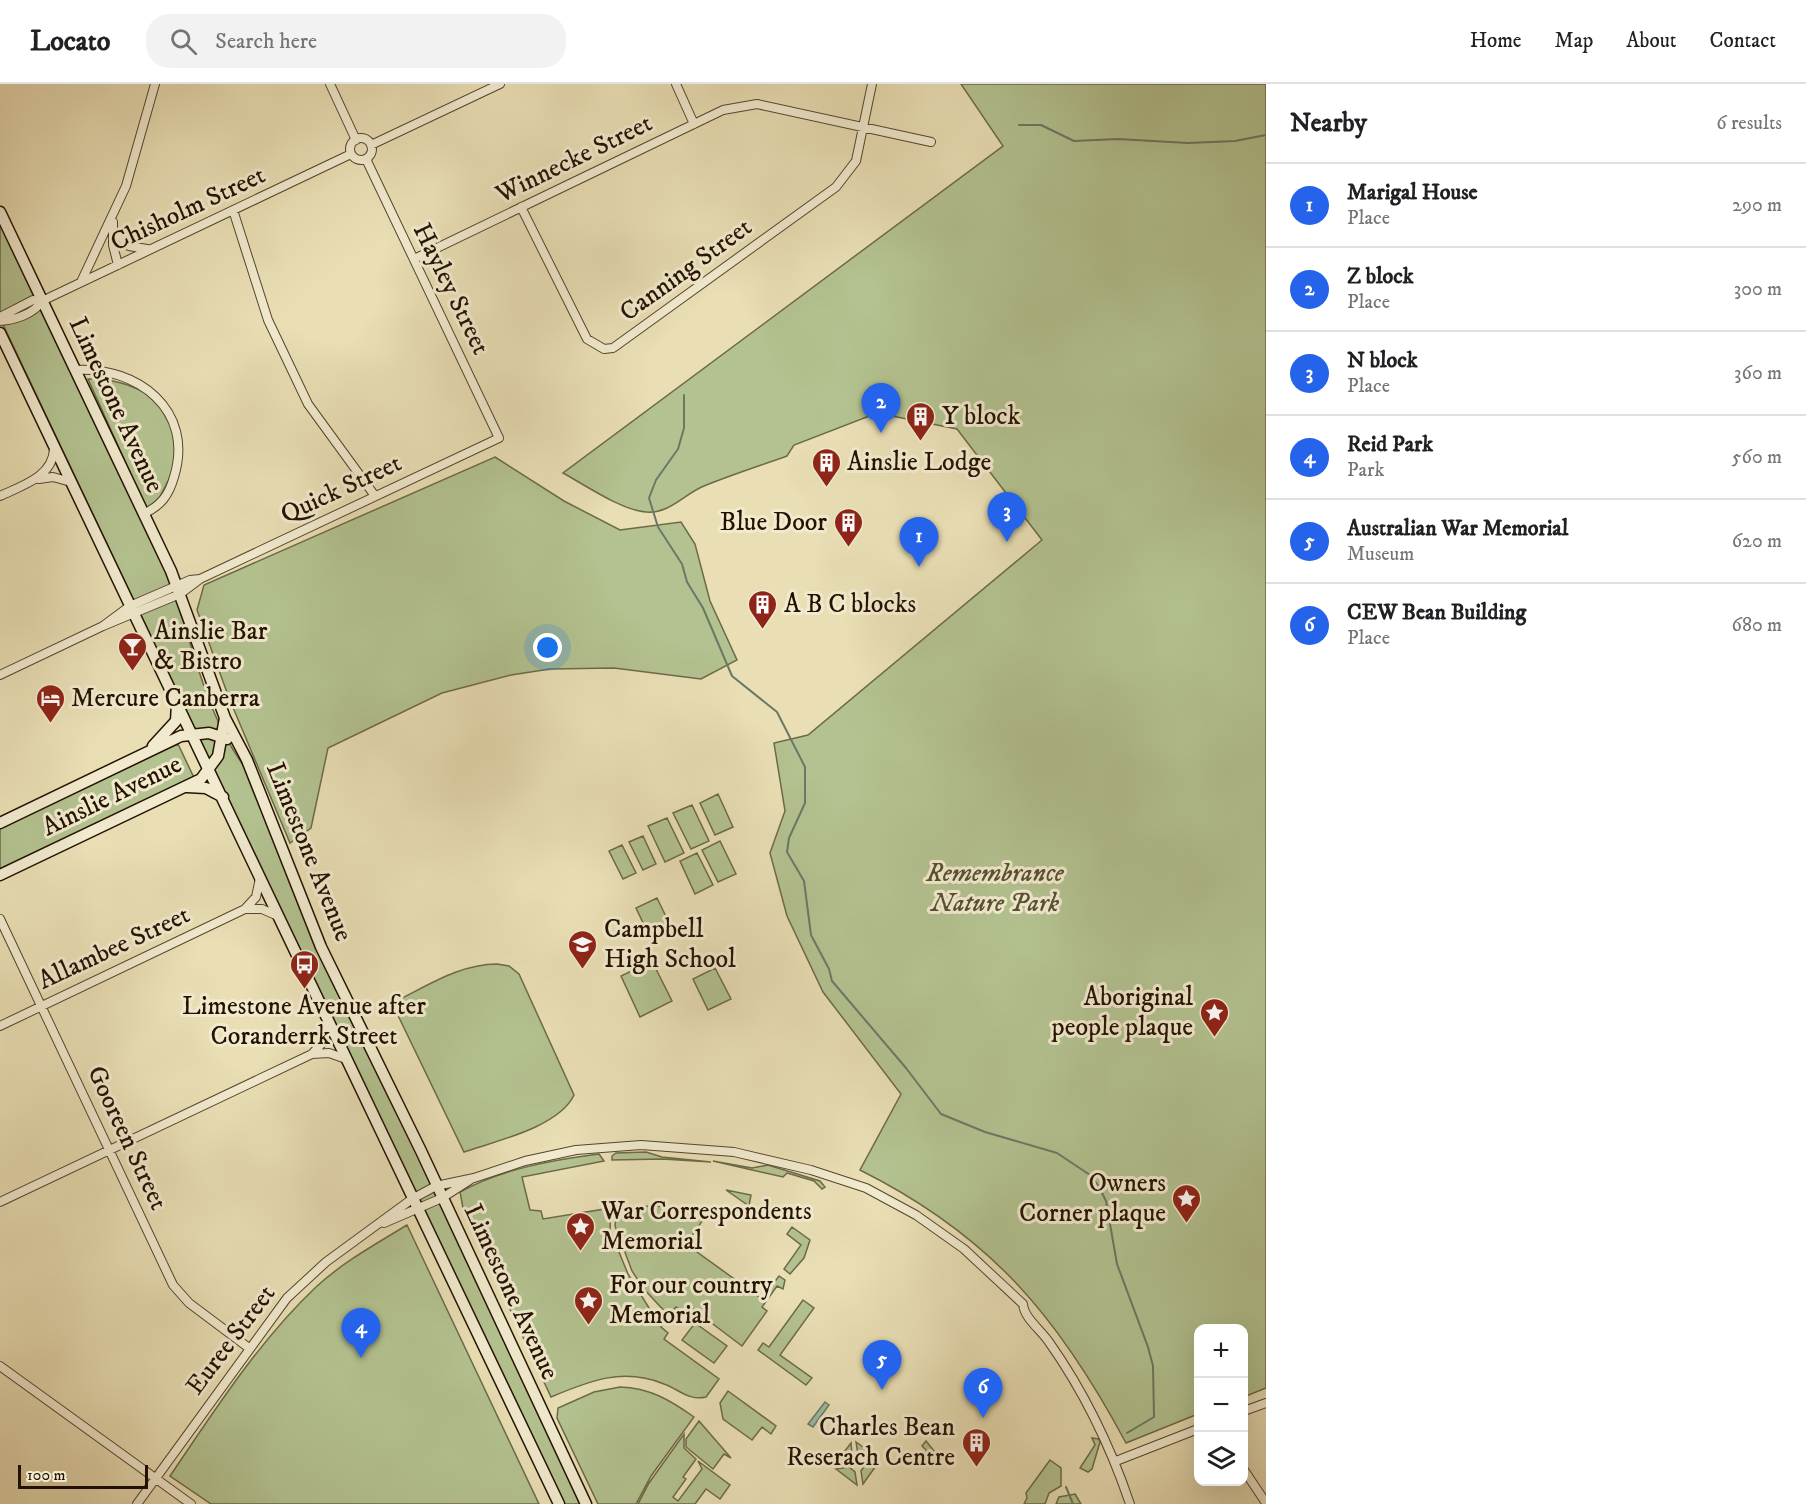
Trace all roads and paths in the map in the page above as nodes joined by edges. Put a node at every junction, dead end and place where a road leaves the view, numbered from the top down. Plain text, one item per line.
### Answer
1 (155, 84) edge
2 (330, 84) edge
3 (500, 84) edge
4 (676, 84) edge
5 (872, 84) edge
6 (694, 124) junction
7 (863, 128) junction
8 (356, 140) junction
9 (931, 142) dead end
10 (371, 145) junction
11 (351, 154) junction
12 (366, 159) junction
13 (521, 207) junction
14 (233, 210) junction
15 (0, 213) edge
16 (113, 218) junction
17 (112, 227) junction
18 (150, 249) junction
19 (414, 259) junction
20 (118, 265) junction
21 (81, 282) junction
22 (42, 301) junction
23 (0, 319) edge
24 (0, 333) edge
25 (75, 370) junction
26 (500, 438) joint
27 (54, 445) junction
28 (32, 481) junction
29 (72, 483) junction
30 (0, 496) edge
31 (375, 496) junction
32 (143, 514) junction
33 (179, 590) junction
34 (132, 610) junction
35 (0, 675) edge
36 (177, 700) junction
37 (225, 717) junction
38 (193, 732) junction
39 (222, 737) junction
40 (144, 754) junction
41 (247, 760) junction
42 (210, 769) junction
43 (187, 787) junction
44 (224, 797) junction
45 (0, 823) edge
46 (0, 875) edge
47 (260, 877) junction
48 (245, 909) junction
49 (278, 916) junction
50 (0, 919) edge
51 (41, 1006) junction
52 (328, 1022) junction
53 (0, 1026) edge
54 (312, 1054) junction
55 (346, 1059) junction
56 (109, 1150) junction
57 (474, 1178) junction
58 (436, 1186) junction
59 (441, 1198) junction
60 (412, 1199) junction
61 (0, 1202) edge
62 (417, 1209) junction
63 (381, 1224) junction
64 (249, 1348) junction
65 (0, 1366) edge
66 (1266, 1403) edge
67 (1248, 1410) edge
68 (1194, 1431) edge
69 (1116, 1461) junction
70 (1248, 1476) edge
71 (155, 1479) junction
72 (1266, 1503) edge
73 (137, 1504) edge
74 (191, 1504) edge
75 (559, 1504) edge
76 (586, 1504) edge
77 (1130, 1504) edge

1 - 16 street
2 - 8 street
3 - 10 street
4 - 6 street
5 - 7 street, Canning Street
6 - 7 street, Winnecke Street
6 - 13 street, Winnecke Street
7 - 9 street, Winnecke Street
7 - 13 street, Canning Street
8 - 10 street
8 - 11 street
10 - 12 street
11 - 12 street
11 - 14 street, Chisholm Street
12 - 19 street, Hayley Street
13 - 19 street, Winnecke Street
14 - 18 street, Chisholm Street
14 - 31 street
15 - 22 main road, Limestone Avenue
16 - 17 street
16 - 21 street
17 - 18 street
17 - 20 street
18 - 20 street, Chisholm Street
19 - 26 street, Hayley Street
20 - 21 street, Chisholm Street
21 - 22 street, Chisholm Street
22 - 23 street, Chisholm Street
22 - 25 main road, Limestone Avenue
24 - 27 main road, Limestone Avenue
25 - 32 main road, Limestone Avenue
25 - 32 street
26 - 31 street, Quick Street
27 - 28 street
27 - 29 main road, Limestone Avenue
28 - 29 street
28 - 30 street
29 - 34 main road, Limestone Avenue
31 - 33 street, Quick Street
32 - 33 main road, Limestone Avenue
33 - 34 street, Quick Street
33 - 37 main road, Limestone Avenue
34 - 35 street, Quick Street
34 - 36 main road, Limestone Avenue
36 - 38 main road, Limestone Avenue
36 - 40 main road
37 - 39 main road, Ainslie Avenue
37 - 41 main road, Limestone Avenue
38 - 39 main road, Ainslie Avenue
38 - 40 main road, Ainslie Avenue
38 - 42 main road, Limestone Avenue
39 - 41 main road
39 - 42 main road, Ainslie Avenue
40 - 45 main road, Ainslie Avenue
41 - 58 main road, Limestone Avenue
42 - 43 main road, Ainslie Avenue
42 - 44 main road, Limestone Avenue
43 - 44 main road
43 - 46 main road, Ainslie Avenue
44 - 47 main road, Limestone Avenue
47 - 48 street
47 - 49 main road, Limestone Avenue
48 - 49 street
48 - 51 street, Allambee Street
49 - 52 main road, Limestone Avenue
50 - 51 street, Gooreen Street
51 - 53 street, Allambee Street
51 - 56 street, Gooreen Street
52 - 54 street
52 - 55 main road, Limestone Avenue
54 - 55 street
54 - 56 street
55 - 60 main road, Limestone Avenue
56 - 61 street
56 - 64 street, Gooreen Street
57 - 58 street, Euree Street
57 - 59 street, Euree Street
57 - 69 street
58 - 59 main road, Limestone Avenue
58 - 60 street, Euree Street
59 - 62 street, Euree Street
59 - 76 main road, Limestone Avenue
60 - 62 main road, Limestone Avenue
60 - 63 street, Euree Street
62 - 63 street, Euree Street
62 - 75 main road, Limestone Avenue
63 - 64 street, Euree Street
64 - 71 street, Euree Street
65 - 71 street
66 - 67 street
68 - 69 street
69 - 77 street
70 - 72 street
71 - 73 street, Euree Street
71 - 74 street

